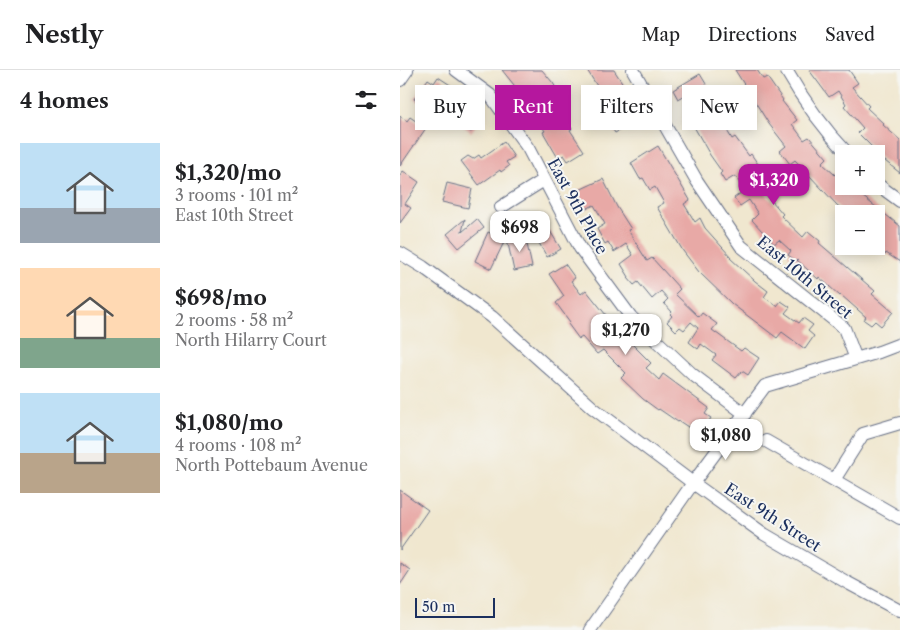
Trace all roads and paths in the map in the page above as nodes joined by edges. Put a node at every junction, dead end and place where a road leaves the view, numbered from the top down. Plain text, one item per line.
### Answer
1 (407, 70) edge
2 (456, 70) edge
3 (633, 70) edge
4 (786, 70) edge
5 (400, 80) edge
6 (840, 145) edge
7 (544, 180) junction
8 (885, 190) edge
9 (900, 201) edge
10 (501, 207) dead end
11 (400, 253) edge
12 (900, 344) edge
13 (856, 359) junction
14 (745, 414) junction
15 (900, 423) edge
16 (766, 441) dead end
17 (834, 480) junction
18 (693, 484) junction
19 (900, 518) edge
20 (900, 611) edge
21 (590, 630) edge

1 - 5 street
2 - 7 street, East 9th Place
3 - 13 street, East 10th Street
4 - 6 street
7 - 10 street
7 - 14 street, East 9th Place
8 - 9 street
11 - 18 street, East 9th Street
12 - 13 street
13 - 14 street
14 - 18 street
15 - 17 street
16 - 17 street
17 - 19 street
18 - 20 street, East 9th Street
18 - 21 street

